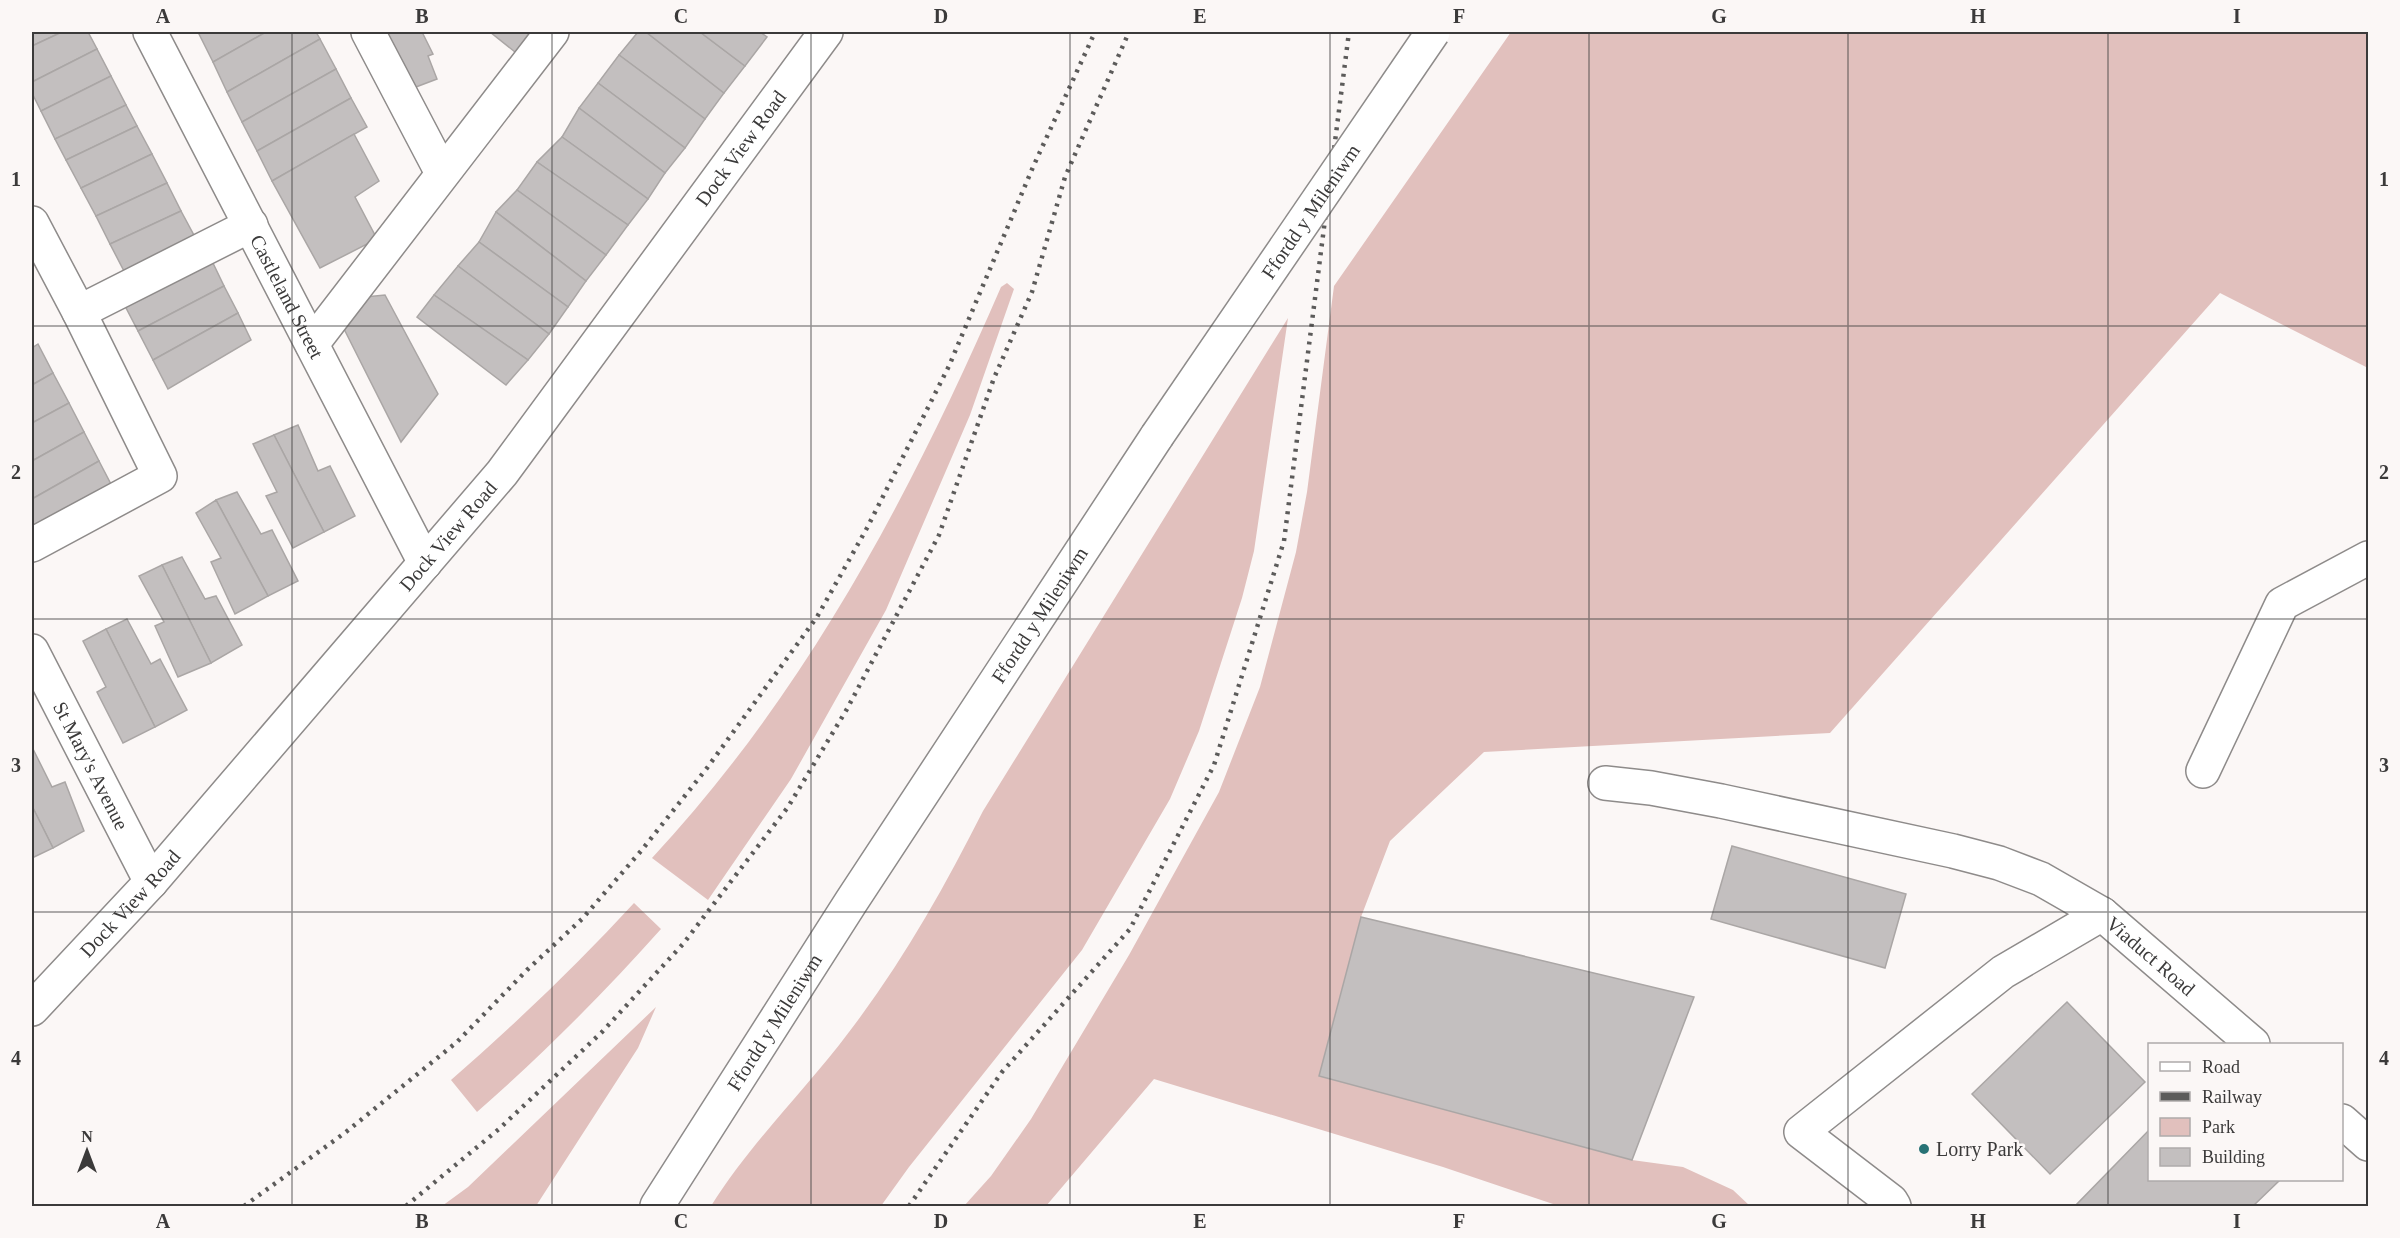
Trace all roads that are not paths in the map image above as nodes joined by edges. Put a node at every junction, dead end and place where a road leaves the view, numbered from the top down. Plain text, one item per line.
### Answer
1 (150, 32) edge
2 (368, 32) edge
3 (552, 32) edge
4 (826, 32) edge
5 (1433, 32) edge
6 (442, 173) junction
7 (32, 223) edge
8 (251, 225) junction
9 (79, 312) junction
10 (312, 344) junction
11 (32, 545) edge
12 (2368, 558) edge
13 (425, 563) junction
14 (32, 651) edge
15 (2203, 771) dead end
16 (1605, 783) dead end
17 (151, 882) junction
18 (2102, 914) junction
19 (32, 1009) edge
20 (2252, 1043) edge
21 (2343, 1122) edge
22 (2368, 1144) edge
23 (657, 1206) edge
24 (1894, 1206) edge

1 - 8 street, Castleland Street
2 - 6 street
3 - 6 street
4 - 13 street, Dock View Road
5 - 23 street, Ffordd y Mileniwm, bridge
6 - 10 street
7 - 9 street
8 - 9 street
8 - 10 street, Castleland Street
9 - 11 street
10 - 13 street, Castleland Street
12 - 15 street
13 - 17 street, Dock View Road
14 - 17 street, St Mary's Avenue
16 - 18 street, Viaduct Road
17 - 19 street, Dock View Road
18 - 20 street, Viaduct Road
18 - 24 street
21 - 22 street

